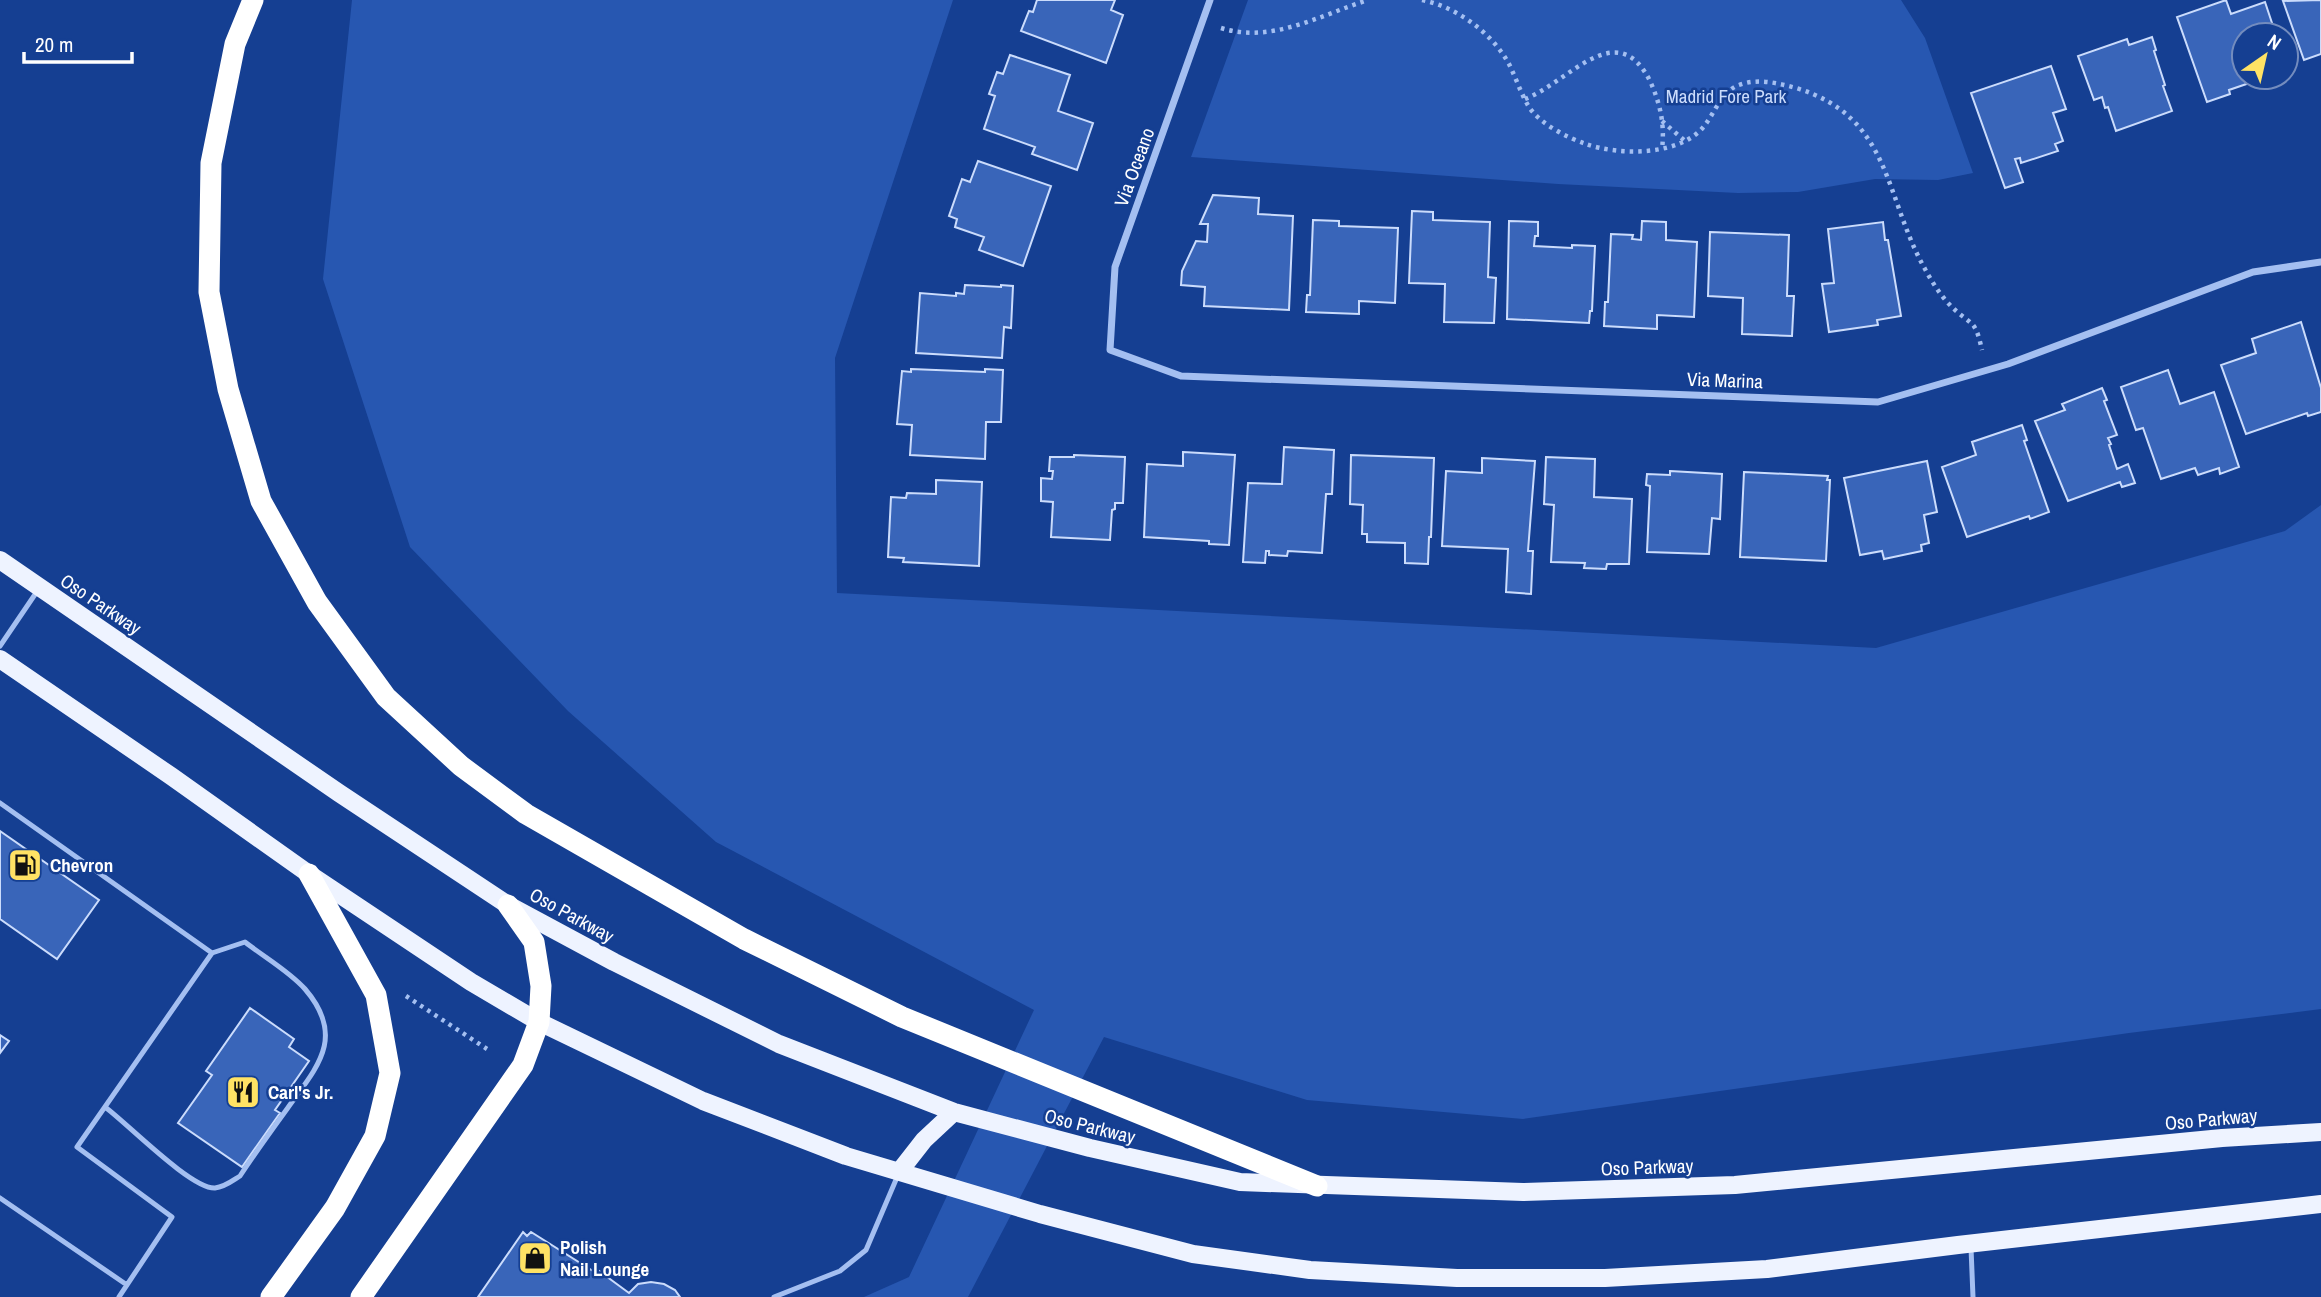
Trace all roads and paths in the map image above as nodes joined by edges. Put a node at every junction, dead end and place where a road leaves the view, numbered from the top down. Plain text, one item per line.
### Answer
1 (253, 0) edge
2 (1210, 0) edge
3 (1368, 0) edge
4 (1422, 0) edge
5 (1202, 23) junction
6 (1525, 99) junction
7 (1662, 120) junction
8 (1685, 141) junction
9 (1662, 149) junction
10 (2321, 262) edge
11 (1110, 350) joint
12 (1989, 370) junction
13 (0, 560) edge
14 (39, 587) junction
15 (0, 646) edge
16 (0, 659) edge
17 (0, 803) edge
18 (309, 874) junction
19 (509, 905) junction
20 (212, 953) junction
21 (399, 994) dead end
22 (539, 1022) junction
23 (487, 1048) dead end
24 (105, 1107) junction
25 (954, 1112) junction
26 (2321, 1132) edge
27 (899, 1172) junction
28 (1317, 1186) junction
29 (0, 1198) edge
30 (2321, 1204) edge
31 (1971, 1244) junction
32 (127, 1285) junction
33 (119, 1297) edge
34 (271, 1297) edge
35 (361, 1297) edge
36 (774, 1297) edge
37 (1973, 1297) edge

1 - 28 highway
2 - 5 street, Via Oceano
3 - 5 path
4 - 6 path
5 - 11 street, Via Oceano
6 - 7 path
6 - 9 path
7 - 8 path
7 - 9 path
8 - 9 path
8 - 12 path
10 - 12 street, Via Marina
11 - 12 street, Via Marina
13 - 14 main road, Oso Parkway
14 - 15 lane
14 - 19 main road, Oso Parkway
16 - 18 main road
17 - 20 lane
18 - 22 main road
18 - 34 highway
19 - 22 highway
19 - 25 main road, Oso Parkway
20 - 24 lane
20 - 24 lane
21 - 23 path
22 - 27 main road
22 - 35 highway
24 - 32 lane
25 - 27 main road
25 - 28 main road, Oso Parkway
26 - 28 main road, Oso Parkway
27 - 31 main road
27 - 36 lane
29 - 32 lane
30 - 31 main road
31 - 37 lane
32 - 33 lane

